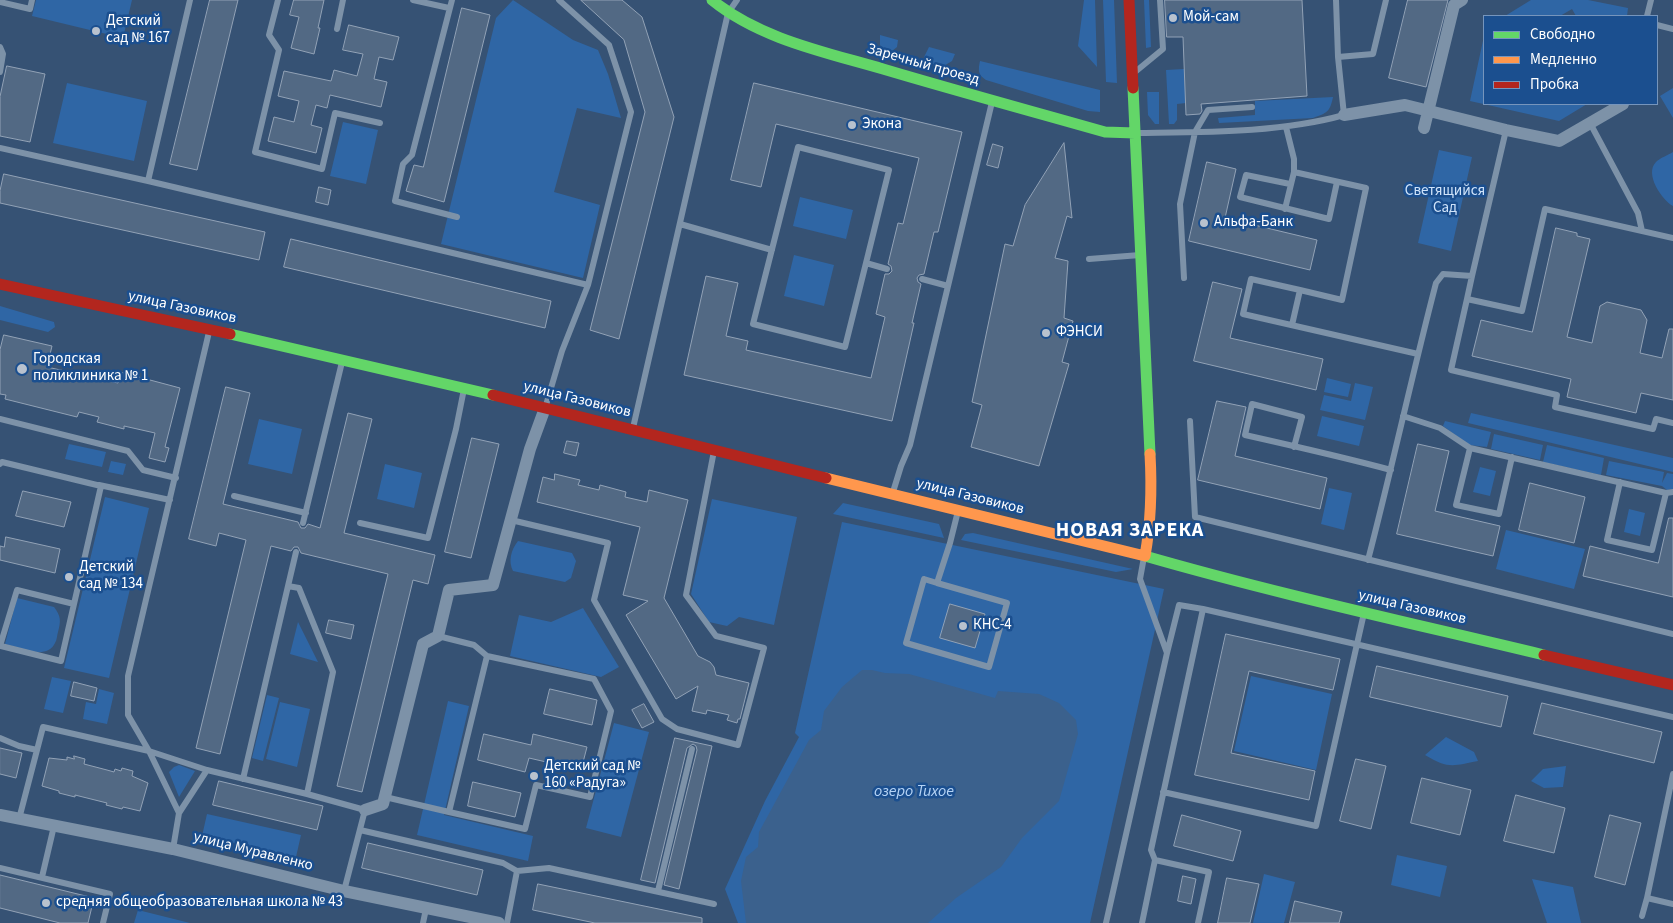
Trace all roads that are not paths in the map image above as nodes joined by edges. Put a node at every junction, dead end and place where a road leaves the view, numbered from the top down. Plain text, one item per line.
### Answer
1 (32, 0) edge
2 (190, 0) edge
3 (278, 0) edge
4 (343, 0) edge
5 (413, 0) edge
6 (452, 0) edge
7 (559, 0) edge
8 (712, 0) edge
9 (737, 0) edge
10 (1129, 0) edge
11 (1160, 0) edge
12 (1336, 0) edge
13 (1386, 0) edge
14 (1462, 0) edge
15 (1651, 0) edge
16 (0, 2) edge
17 (449, 8) junction
18 (728, 13) junction
19 (1647, 15) edge
20 (1658, 25) edge
21 (336, 29) dead end
22 (1673, 29) edge
23 (0, 47) edge
24 (1338, 57) junction
25 (0, 72) edge
26 (1132, 74) junction
27 (992, 101) junction
28 (1621, 105) edge
29 (1252, 107) dead end
30 (1427, 110) junction
31 (1344, 115) junction
32 (380, 123) dead end
33 (1590, 123) junction
34 (1286, 126) junction
35 (1424, 128) dead end
36 (1506, 130) junction
37 (1195, 132) junction
38 (1135, 133) junction
39 (0, 148) edge
40 (1294, 172) junction
41 (148, 181) junction
42 (1337, 182) junction
43 (1290, 184) junction
44 (1285, 208) junction
45 (457, 217) dead end
46 (680, 224) junction
47 (1642, 231) junction
48 (1673, 238) edge
49 (772, 250) junction
50 (1141, 255) junction
51 (1089, 259) dead end
52 (866, 263) junction
53 (887, 269) dead end
54 (1472, 276) junction
55 (1184, 278) dead end
56 (922, 279) dead end
57 (0, 284) edge
58 (588, 285) junction
59 (948, 286) junction
60 (1300, 290) junction
61 (1467, 299) junction
62 (1292, 325) junction
63 (210, 329) junction
64 (1418, 354) junction
65 (343, 360) junction
66 (464, 388) junction
67 (545, 408) junction
68 (1403, 416) junction
69 (0, 419) edge
70 (1190, 421) dead end
71 (1673, 423) edge
72 (633, 429) junction
73 (1294, 447) junction
74 (1470, 448) junction
75 (714, 449) junction
76 (1512, 458) junction
77 (0, 464) edge
78 (1392, 470) junction
79 (176, 478) junction
80 (1620, 482) junction
81 (99, 485) junction
82 (1669, 492) edge
83 (893, 494) junction
84 (234, 496) dead end
85 (170, 500) junction
86 (959, 510) junction
87 (306, 513) junction
88 (511, 520) junction
89 (303, 523) dead end
90 (360, 523) dead end
91 (296, 552) dead end
92 (1145, 556) junction
93 (1368, 560) junction
94 (937, 583) junction
95 (288, 586) junction
96 (74, 604) junction
97 (1203, 610) junction
98 (1364, 612) junction
99 (1673, 634) edge
100 (438, 636) junction
101 (1357, 643) junction
102 (0, 646) edge
103 (1168, 653) junction
104 (487, 656) junction
105 (1673, 685) edge
106 (1673, 717) edge
107 (0, 738) edge
108 (692, 749) dead end
109 (37, 750) junction
110 (149, 751) junction
111 (207, 770) junction
112 (1673, 774) edge
113 (243, 779) junction
114 (1163, 792) junction
115 (306, 794) junction
116 (385, 797) junction
117 (365, 810) junction
118 (450, 812) junction
119 (179, 814) junction
120 (0, 815) edge
121 (19, 819) junction
122 (54, 826) junction
123 (360, 830) junction
124 (173, 849) junction
125 (1156, 860) junction
126 (0, 868) edge
127 (517, 871) junction
128 (42, 878) junction
129 (344, 891) junction
130 (658, 891) junction
131 (1646, 898) junction
132 (714, 904) dead end
133 (1673, 904) edge
134 (426, 909) junction
135 (1642, 916) dead end
136 (103, 923) edge
137 (423, 923) edge
138 (498, 923) edge
139 (507, 923) edge
140 (1106, 923) edge
141 (1142, 923) edge
142 (1198, 923) edge

1 - 16 lane
2 - 41 lane
3 - 32 lane
4 - 21 lane
5 - 17 lane
6 - 17 lane
7 - 58 lane
8 - 18 main road, Заречный проезд
9 - 18 lane
10 - 26 main road
11 - 26 lane
12 - 24 lane
13 - 24 lane
14 - 30 street
15 - 19 lane
17 - 45 lane
18 - 27 main road, Заречный проезд
18 - 46 lane
20 - 22 lane
23 - 25 lane
24 - 31 lane
26 - 38 main road
27 - 38 main road, Заречный проезд
27 - 59 lane
28 - 33 street
29 - 37 lane
30 - 31 street
30 - 35 street
30 - 36 street
31 - 34 lane
33 - 36 street
33 - 47 lane
34 - 37 lane
34 - 40 lane
36 - 54 lane
37 - 38 lane
37 - 55 lane
38 - 50 main road
39 - 41 lane
40 - 42 lane
40 - 43 lane
41 - 58 lane
42 - 44 lane
42 - 60 lane
43 - 44 lane
43 - 44 lane
46 - 49 lane
46 - 72 lane
47 - 48 lane
47 - 61 lane
49 - 52 lane
49 - 52 lane
50 - 51 lane
50 - 92 main road
52 - 53 lane
54 - 61 lane
54 - 64 lane
56 - 59 lane
57 - 63 main road, улица Газовиков
58 - 67 lane
59 - 83 lane
60 - 62 lane
60 - 62 lane
61 - 71 lane
62 - 64 lane
63 - 65 main road, улица Газовиков
63 - 79 lane
64 - 68 lane
65 - 66 main road, улица Газовиков
65 - 87 lane
66 - 67 main road, улица Газовиков
66 - 90 lane
67 - 72 main road, улица Газовиков
67 - 88 street
68 - 74 lane
68 - 78 lane
69 - 79 lane
70 - 93 lane
72 - 75 main road, улица Газовиков
73 - 73 lane
73 - 78 lane
74 - 76 lane
74 - 76 lane
75 - 83 main road, улица Газовиков
75 - 88 lane
76 - 80 lane
77 - 81 lane
78 - 93 lane
79 - 85 lane
80 - 82 lane
80 - 82 lane
81 - 85 lane
81 - 96 lane
83 - 86 main road, улица Газовиков
84 - 87 lane
85 - 110 lane
86 - 92 main road, улица Газовиков
86 - 94 lane
87 - 89 lane
88 - 100 street
91 - 95 lane
92 - 98 main road, улица Газовиков
92 - 103 lane
93 - 99 lane
94 - 94 lane
95 - 113 lane
95 - 115 lane
96 - 102 lane
96 - 102 lane
97 - 101 lane
97 - 103 lane
97 - 114 lane
98 - 101 lane
98 - 105 main road, улица Газовиков
100 - 104 lane
100 - 116 street
101 - 106 lane
101 - 114 lane
103 - 140 lane
104 - 118 lane
104 - 118 lane
107 - 109 lane
108 - 130 lane
109 - 110 lane
109 - 121 lane
110 - 111 lane
110 - 119 lane
111 - 113 lane
111 - 119 lane
112 - 131 lane
113 - 115 lane
114 - 125 lane
115 - 117 lane
116 - 117 street
116 - 118 lane
117 - 123 lane
119 - 124 lane
120 - 121 street, улица Муравленко
121 - 122 street, улица Муравленко
122 - 124 street, улица Муравленко
122 - 128 lane
123 - 127 lane
123 - 129 lane
124 - 129 street, улица Муравленко
125 - 141 lane
125 - 142 lane
126 - 128 lane
127 - 130 lane
127 - 139 lane
128 - 136 lane
129 - 134 street, улица Муравленко
130 - 132 lane
131 - 133 lane
131 - 135 lane
134 - 137 lane
134 - 138 street, улица Муравленко

